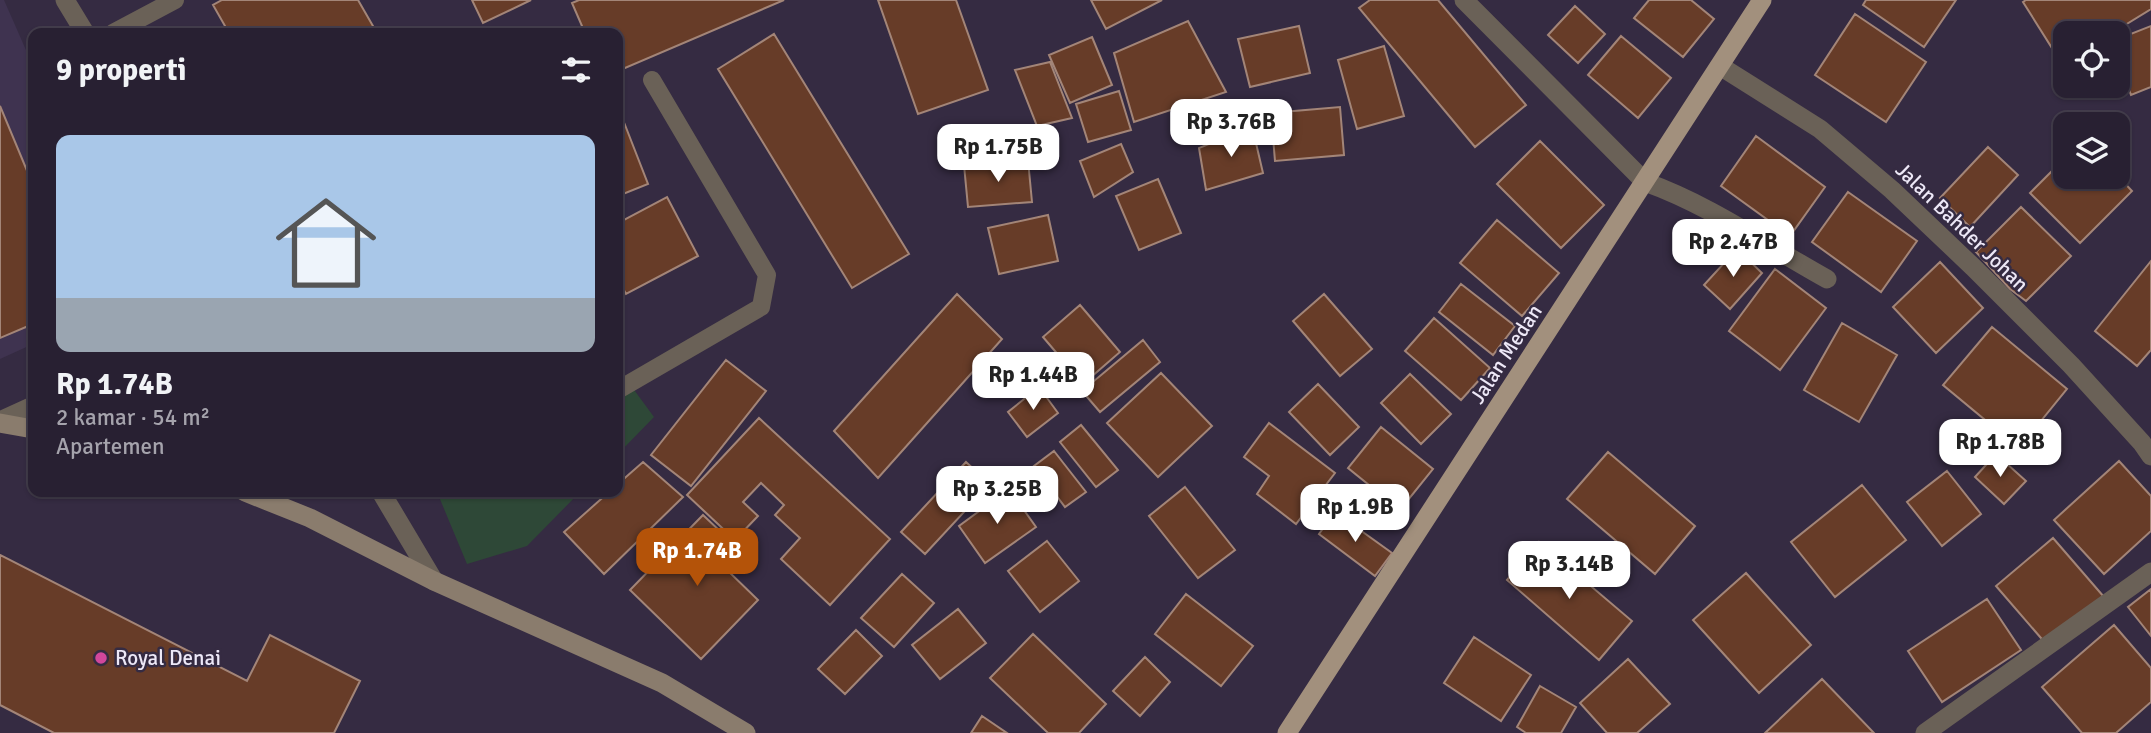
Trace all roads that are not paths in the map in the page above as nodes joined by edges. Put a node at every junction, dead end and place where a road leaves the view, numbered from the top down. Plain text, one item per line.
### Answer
1 (65, 0) edge
2 (175, 0) edge
3 (1464, 0) edge
4 (1762, 0) edge
5 (82, 28) edge
6 (122, 28) edge
7 (1720, 66) junction
8 (652, 80) dead end
9 (1645, 182) junction
10 (1827, 279) dead end
11 (623, 387) edge
12 (28, 408) edge
13 (0, 422) edge
14 (28, 428) edge
15 (2148, 446) edge
16 (258, 497) edge
17 (384, 497) edge
18 (2151, 572) edge
19 (434, 581) junction
20 (746, 733) edge
21 (1287, 733) edge
22 (1925, 733) edge

1 - 5 street
2 - 6 lane
3 - 9 street
4 - 7 main road, Jalan Medan
7 - 9 main road, Jalan Medan
7 - 15 street, Jalan Bahder Johan
8 - 11 lane
9 - 10 street
9 - 21 main road, Jalan Medan
12 - 13 street
13 - 14 main road
16 - 19 main road
17 - 19 street
18 - 22 street
19 - 20 main road

